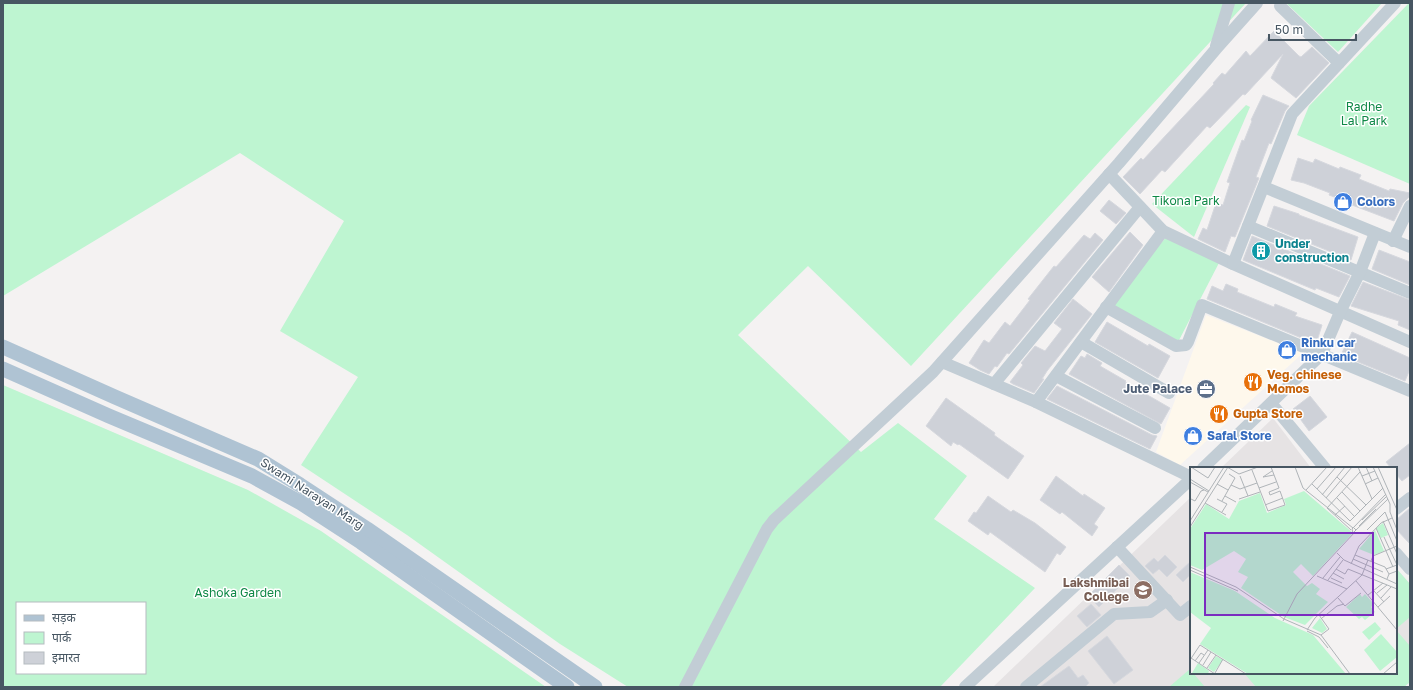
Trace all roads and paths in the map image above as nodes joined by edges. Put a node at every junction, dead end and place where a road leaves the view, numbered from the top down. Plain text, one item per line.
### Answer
1 (1229, 3) edge
2 (1257, 3) edge
3 (1394, 3) edge
4 (1280, 6) dead end
5 (1216, 49) junction
6 (1339, 63) junction
7 (1109, 174) junction
8 (1264, 186) junction
9 (1410, 206) edge
10 (1140, 207) junction
11 (1248, 226) junction
12 (1163, 231) junction
13 (1376, 233) junction
14 (1393, 241) junction
15 (1410, 247) edge
16 (1233, 264) junction
17 (1360, 272) junction
18 (1410, 293) edge
19 (1106, 307) junction
20 (1340, 312) junction
21 (1081, 342) junction
22 (1410, 342) edge
23 (3, 347) edge
24 (1322, 354) junction
25 (942, 362) junction
26 (3, 369) edge
27 (1056, 376) junction
28 (994, 384) junction
29 (1410, 391) edge
30 (1169, 393) dead end
31 (1036, 402) junction
32 (1272, 404) junction
33 (1155, 428) dead end
34 (1204, 467) edge
35 (1324, 467) edge
36 (1190, 478) edge
37 (1190, 479) edge
38 (1410, 498) edge
39 (1397, 508) edge
40 (1117, 547) junction
41 (1397, 554) edge
42 (1410, 569) edge
43 (1167, 600) junction
44 (1190, 607) edge
45 (567, 687) edge
46 (595, 687) edge
47 (685, 687) edge
48 (965, 687) edge
49 (1026, 687) edge

1 - 5 street
2 - 5 street
3 - 6 street
4 - 6 street
5 - 7 street
6 - 8 street
7 - 10 street
7 - 25 street
8 - 11 street
8 - 13 street
9 - 14 street
10 - 12 street
10 - 28 street
11 - 16 street
11 - 17 street
12 - 16 street
12 - 19 street
13 - 14 street
13 - 17 street
14 - 15 street
16 - 20 street
17 - 18 street
17 - 20 street
19 - 21 street
19 - 24 street
20 - 22 street
20 - 24 street
21 - 27 street
21 - 30 street
23 - 46 main road, Swami Narayan Marg
24 - 29 street
24 - 32 street
25 - 28 street
25 - 47 street
26 - 45 main road, Swami Narayan Marg
27 - 31 street
27 - 33 street
28 - 31 street
31 - 36 street
32 - 34 street
32 - 35 street
37 - 40 street
38 - 39 street
40 - 43 street
40 - 48 street
41 - 42 street
43 - 44 street
43 - 49 street

